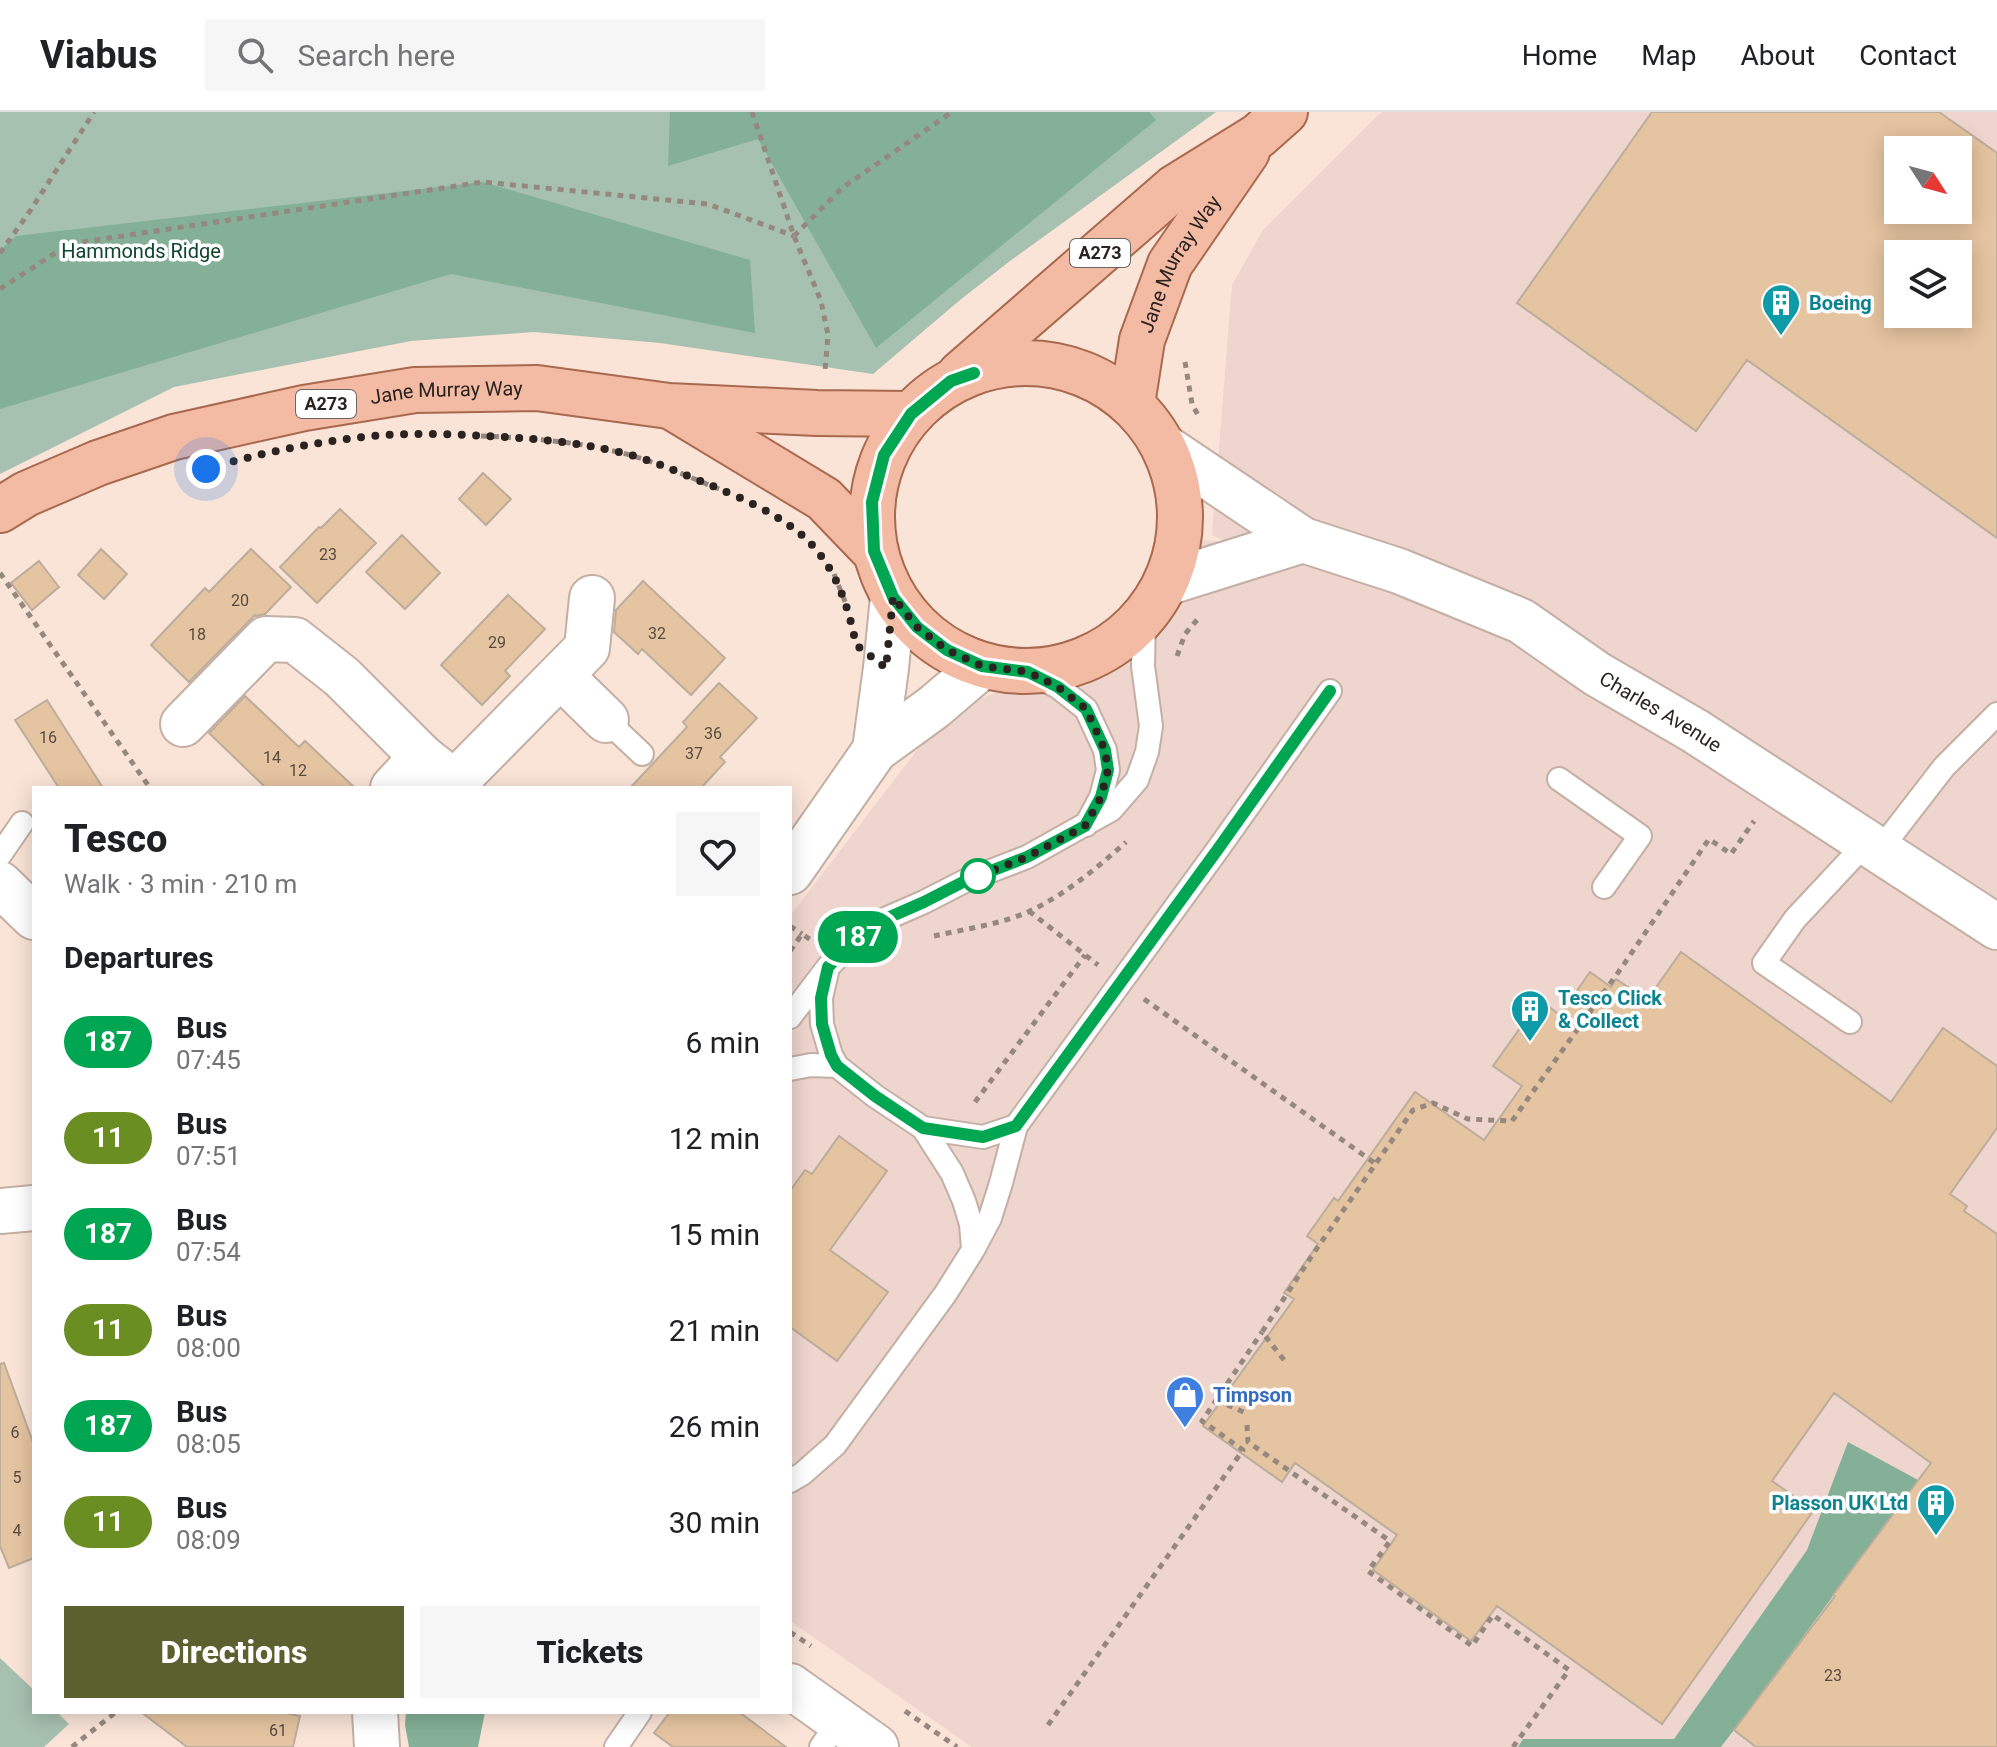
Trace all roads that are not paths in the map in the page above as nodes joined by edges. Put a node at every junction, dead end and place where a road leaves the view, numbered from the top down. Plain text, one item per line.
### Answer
1 (1271, 124) edge
2 (951, 381) junction
3 (1132, 404) junction
4 (669, 406) junction
5 (911, 414) junction
6 (1163, 446) junction
7 (0, 510) edge
8 (1303, 540) junction
9 (874, 551) junction
10 (893, 597) junction
11 (592, 598) dead end
12 (1155, 600) junction
13 (982, 666) junction
14 (1028, 672) junction
15 (561, 676) junction
16 (1330, 691) dead end
17 (1997, 714) edge
18 (606, 720) joint
19 (183, 724) dead end
20 (875, 750) junction
21 (642, 754) dead end
22 (433, 779) edge
23 (1559, 779) dead end
24 (22, 823) dead end
25 (1085, 826) junction
26 (1873, 846) junction
27 (0, 855) edge
28 (792, 869) edge
29 (0, 884) edge
30 (1604, 887) dead end
31 (32, 915) edge
32 (1997, 927) edge
33 (828, 967) junction
34 (792, 1014) edge
35 (1850, 1022) dead end
36 (837, 1066) junction
37 (792, 1069) edge
38 (1016, 1126) junction
39 (923, 1128) junction
40 (32, 1208) edge
41 (0, 1211) edge
42 (973, 1250) junction
43 (835, 1445) junction
44 (792, 1462) edge
45 (792, 1480) edge
46 (792, 1688) edge
47 (375, 1714) edge
48 (639, 1714) edge
49 (830, 1734) edge
50 (377, 1747) edge
51 (616, 1747) edge
52 (876, 1747) edge

1 - 2 main road, Jane Murray Way / A273
1 - 3 main road, Jane Murray Way / A273
2 - 3 main road
2 - 5 main road, Jane Murray Way
3 - 6 main road
4 - 5 main road, Jane Murray Way / A273
4 - 7 main road, Jane Murray Way / A273
4 - 9 main road, Jane Murray Way / A273
5 - 9 main road, Jane Murray Way
6 - 8 street, Charles Avenue
6 - 12 main road
8 - 12 street
8 - 26 street, Charles Avenue
9 - 10 main road
10 - 13 main road
10 - 20 street
11 - 15 street
12 - 14 main road
12 - 25 lane
13 - 14 main road
13 - 20 street
14 - 25 lane
15 - 18 street
15 - 22 street
16 - 38 lane
17 - 26 lane
18 - 21 lane
19 - 22 street
20 - 28 street
23 - 30 lane
24 - 27 lane
25 - 33 lane
26 - 32 street, Charles Avenue
26 - 35 lane
29 - 31 street
33 - 34 lane
33 - 36 lane
36 - 37 lane
36 - 39 lane
38 - 39 lane
38 - 42 lane
39 - 42 lane
40 - 41 street
42 - 43 lane
43 - 44 lane
43 - 45 lane
46 - 49 street
47 - 50 street
48 - 51 lane
49 - 52 street

